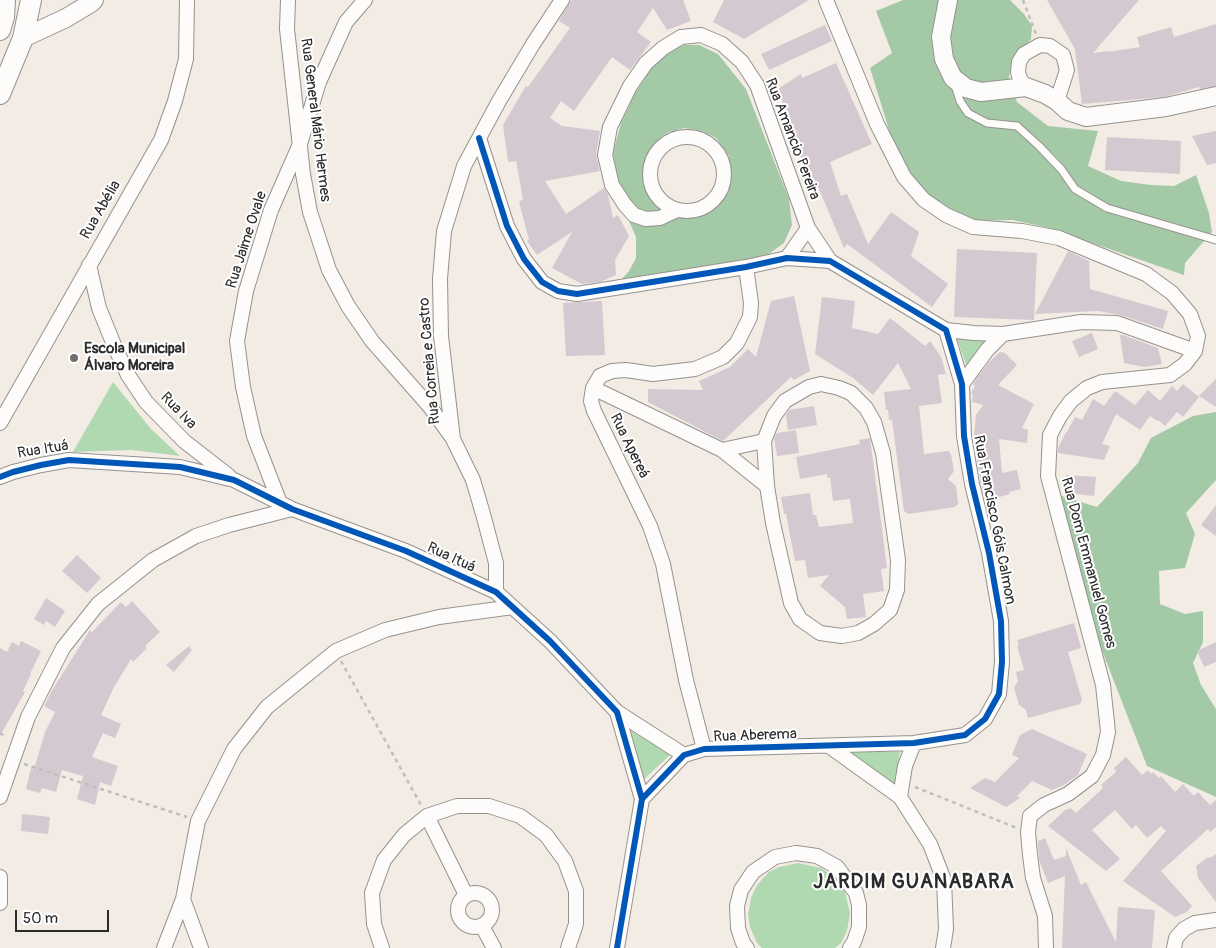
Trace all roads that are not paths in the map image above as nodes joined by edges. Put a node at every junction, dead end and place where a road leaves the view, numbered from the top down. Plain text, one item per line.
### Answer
1 (6, 0) edge
2 (31, 0) edge
3 (94, 0) edge
4 (187, 0) edge
5 (288, 0) edge
6 (365, 0) edge
7 (562, 0) edge
8 (826, 0) edge
9 (948, 0) edge
10 (0, 30) edge
11 (24, 38) junction
12 (953, 78) junction
13 (1026, 87) junction
14 (0, 94) edge
15 (1216, 96) edge
16 (1057, 100) junction
17 (479, 138) junction
18 (300, 144) junction
19 (677, 210) junction
20 (808, 228) junction
21 (1216, 240) edge
22 (787, 258) junction
23 (830, 261) junction
24 (89, 265) junction
25 (746, 267) junction
26 (946, 330) junction
27 (1003, 334) junction
28 (1195, 351) junction
29 (962, 384) junction
30 (593, 388) junction
31 (0, 423) edge
32 (453, 439) junction
33 (764, 441) junction
34 (722, 450) junction
35 (0, 477) edge
36 (234, 480) junction
37 (767, 486) junction
38 (286, 506) junction
39 (496, 592) junction
40 (513, 607) junction
41 (617, 712) junction
42 (914, 743) junction
43 (829, 746) junction
44 (704, 749) junction
45 (684, 755) junction
46 (0, 797) edge
47 (900, 797) junction
48 (642, 800) junction
49 (428, 816) junction
50 (0, 877) edge
51 (466, 895) junction
52 (183, 899) junction
53 (0, 903) edge
54 (1216, 920) edge
55 (482, 926) junction
56 (164, 948) edge
57 (201, 948) edge
58 (382, 948) edge
59 (494, 948) edge
60 (568, 948) edge
61 (618, 948) edge
62 (747, 948) edge
63 (850, 948) edge
64 (943, 948) edge
65 (1046, 948) edge
66 (1174, 948) edge

1 - 10 main road
2 - 11 main road
3 - 11 street
4 - 24 street, Rua Abélia
5 - 18 street, Rua General Mário Hermes
6 - 18 street, Rua Jaime Ovale
7 - 17 street, Rua Correia e Castro
8 - 28 street
9 - 12 street
11 - 14 main road
12 - 13 street
12 - 21 lane
13 - 16 street
13 - 16 street
15 - 16 street
17 - 25 street
17 - 32 street, Rua Correia e Castro
18 - 32 street, Rua General Mário Hermes
18 - 38 street, Rua Jaime Ovale
19 - 19 street, Rua Amancio Pereira
19 - 20 street, Rua Amancio Pereira
20 - 22 street
20 - 23 street, Rua Amancio Pereira
22 - 23 street
22 - 25 street
23 - 26 street
24 - 31 street, Rua Abélia
24 - 36 street, Rua Iva
25 - 30 street
26 - 27 street
26 - 29 street, Rua Francisco Góis Calmon
27 - 28 street
27 - 29 street
28 - 65 street, Rua Dom Emmanuel Gomes
29 - 42 street, Rua Francisco Góis Calmon
30 - 34 street
30 - 44 street, Rua Apereá
32 - 39 street, Rua Correia e Castro
33 - 34 street
33 - 37 street
33 - 37 street
34 - 37 street
35 - 36 street, Rua Ituá
36 - 38 street, Rua Ituá
38 - 39 street, Rua Ituá
38 - 46 street
39 - 40 street, Rua Ituá
40 - 41 street, Rua Ituá
40 - 52 street
41 - 45 street
41 - 48 street, Rua Ituá
42 - 43 street, Rua Francisco Góis Calmon
42 - 47 street
43 - 44 street, Rua Aberema
43 - 47 street
44 - 45 street, Rua Aberema
45 - 48 street
47 - 64 street
48 - 61 street, Rua Ituá
49 - 51 street
49 - 58 street
49 - 60 street
50 - 53 street
51 - 55 street
51 - 55 street
52 - 56 street
52 - 57 street
54 - 66 street
55 - 59 street
62 - 63 street

